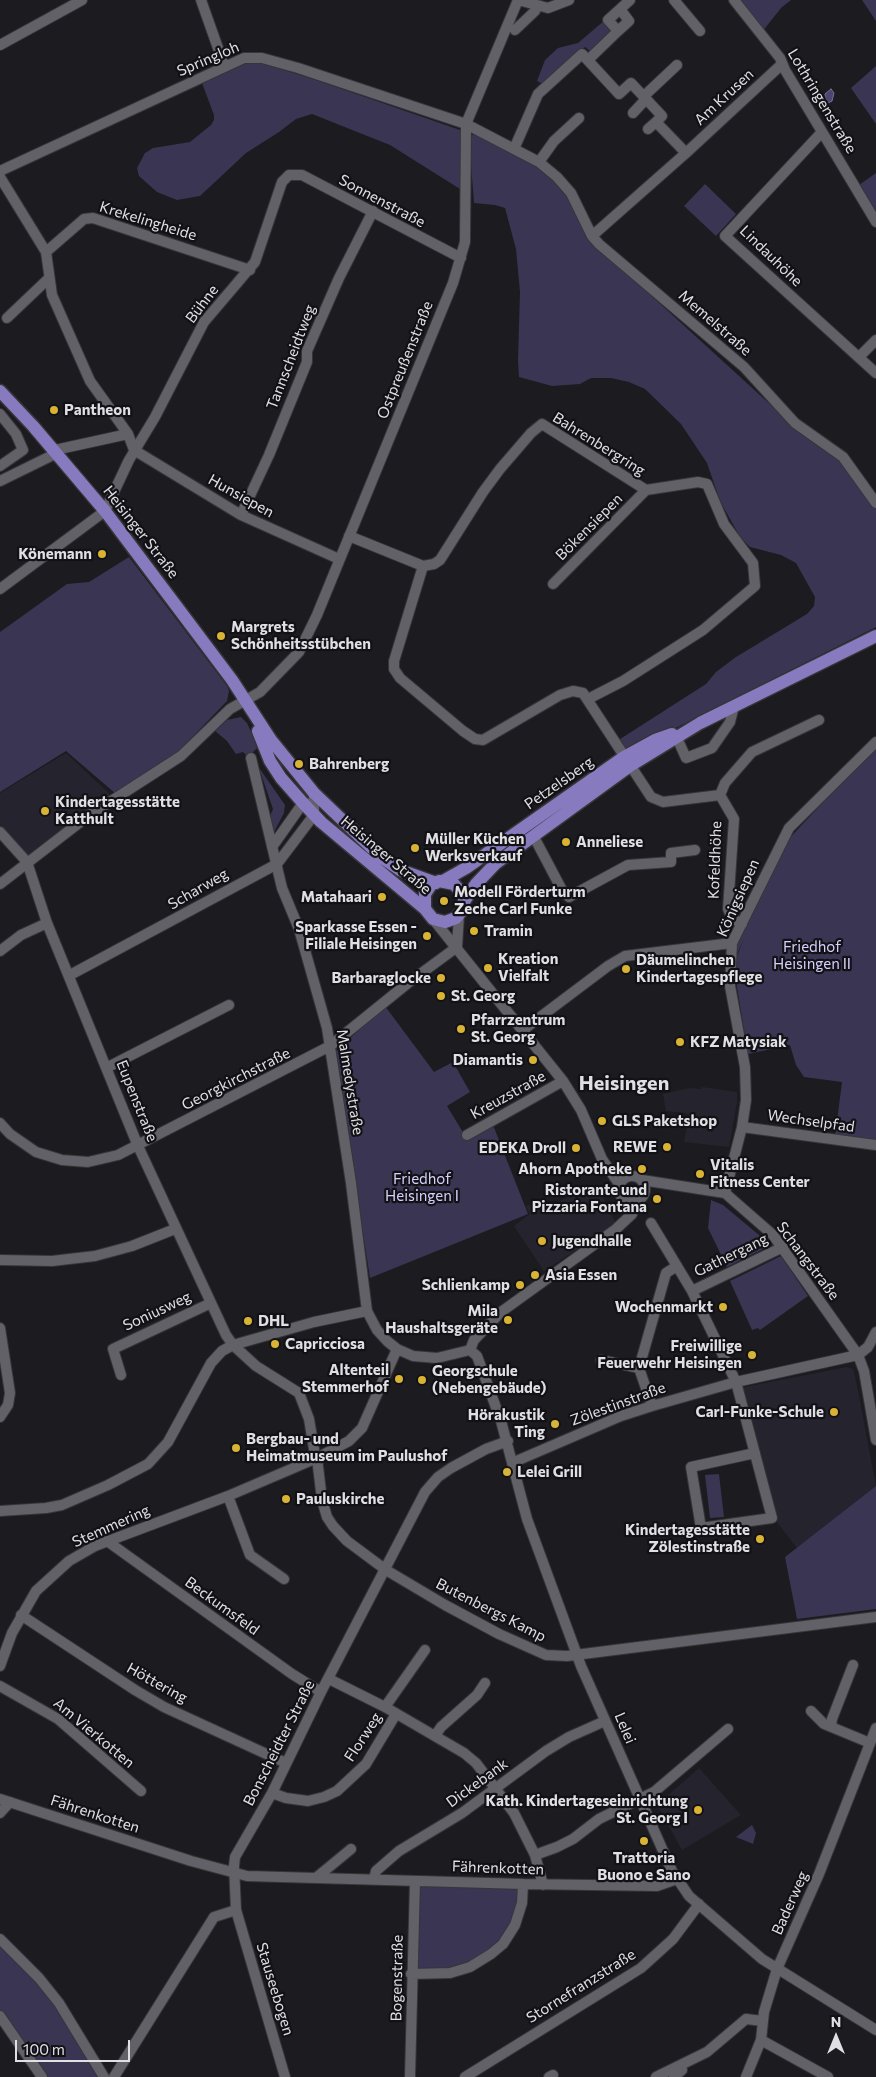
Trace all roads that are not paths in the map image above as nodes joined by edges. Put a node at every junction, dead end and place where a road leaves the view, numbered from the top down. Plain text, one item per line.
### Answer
1 (82, 0) edge
2 (201, 0) edge
3 (518, 0) edge
4 (568, 0) edge
5 (630, 0) edge
6 (674, 0) edge
7 (734, 0) edge
8 (537, 5) junction
9 (620, 9) junction
10 (515, 30) dead end
11 (618, 31) junction
12 (700, 31) dead end
13 (0, 45) edge
14 (588, 60) junction
15 (782, 64) junction
16 (224, 65) junction
17 (677, 65) dead end
18 (645, 97) junction
19 (633, 113) dead end
20 (580, 118) dead end
21 (656, 122) junction
22 (466, 124) junction
23 (648, 129) dead end
24 (822, 132) junction
25 (514, 149) junction
26 (686, 154) junction
27 (539, 162) junction
28 (0, 171) edge
29 (289, 175) joint
30 (0, 177) edge
31 (373, 211) junction
32 (876, 222) edge
33 (592, 236) junction
34 (46, 252) junction
35 (461, 258) junction
36 (250, 270) junction
37 (48, 279) junction
38 (7, 318) dead end
39 (876, 340) edge
40 (859, 356) junction
41 (876, 373) edge
42 (0, 391) edge
43 (0, 414) edge
44 (128, 434) junction
45 (134, 450) junction
46 (56, 452) junction
47 (0, 466) edge
48 (0, 482) edge
49 (646, 490) junction
50 (876, 502) edge
51 (105, 511) junction
52 (241, 515) junction
53 (349, 536) junction
54 (339, 559) junction
55 (424, 566) junction
56 (553, 584) dead end
57 (0, 590) edge
58 (876, 636) edge
59 (588, 699) junction
60 (244, 702) junction
61 (734, 706) junction
62 (819, 720) dead end
63 (700, 724) junction
64 (677, 738) junction
65 (876, 742) edge
66 (251, 758) dead end
67 (627, 762) junction
68 (720, 795) junction
69 (314, 804) junction
70 (0, 832) edge
71 (534, 837) junction
72 (272, 847) junction
73 (695, 850) dead end
74 (27, 862) junction
75 (277, 864) junction
76 (439, 882) junction
77 (0, 884) edge
78 (465, 900) junction
79 (425, 909) junction
80 (459, 915) junction
81 (433, 919) junction
82 (47, 922) junction
83 (742, 924) junction
84 (732, 943) junction
85 (457, 947) junction
86 (0, 951) edge
87 (70, 975) junction
88 (229, 1005) dead end
89 (327, 1028) junction
90 (523, 1030) junction
91 (345, 1034) junction
92 (330, 1046) junction
93 (108, 1067) junction
94 (564, 1081) junction
95 (0, 1123) edge
96 (742, 1127) junction
97 (467, 1135) dead end
98 (876, 1145) edge
99 (138, 1146) junction
100 (623, 1180) junction
101 (642, 1180) junction
102 (666, 1185) junction
103 (645, 1191) junction
104 (725, 1193) junction
105 (625, 1200) junction
106 (636, 1201) junction
107 (624, 1220) junction
108 (651, 1223) dead end
109 (175, 1229) junction
110 (783, 1247) junction
111 (0, 1260) edge
112 (676, 1266) junction
113 (692, 1291) junction
114 (211, 1303) junction
115 (367, 1311) junction
116 (0, 1328) edge
117 (876, 1332) edge
118 (233, 1345) junction
119 (397, 1349) junction
120 (470, 1350) junction
121 (858, 1355) junction
122 (601, 1360) dead end
123 (639, 1368) junction
124 (121, 1375) dead end
125 (736, 1382) junction
126 (652, 1406) junction
127 (0, 1417) edge
128 (508, 1440) junction
129 (876, 1440) edge
130 (755, 1452) junction
131 (315, 1453) junction
132 (514, 1462) junction
133 (228, 1496) junction
134 (0, 1510) edge
135 (107, 1541) junction
136 (386, 1570) junction
137 (284, 1579) dead end
138 (21, 1615) junction
139 (876, 1617) edge
140 (425, 1650) dead end
141 (577, 1655) junction
142 (854, 1665) dead end
143 (0, 1666) edge
144 (329, 1679) junction
145 (485, 1683) dead end
146 (0, 1686) edge
147 (321, 1692) junction
148 (385, 1707) junction
149 (812, 1711) dead end
150 (396, 1714) junction
151 (605, 1721) junction
152 (831, 1728) junction
153 (876, 1728) edge
154 (728, 1729) dead end
155 (436, 1736) junction
156 (870, 1743) junction
157 (286, 1763) junction
158 (498, 1788) junction
159 (141, 1791) dead end
160 (272, 1793) junction
161 (639, 1799) junction
162 (3, 1802) edge
163 (0, 1813) edge
164 (351, 1849) dead end
165 (535, 1855) junction
166 (235, 1874) junction
167 (317, 1877) junction
168 (374, 1879) junction
169 (677, 1880) junction
170 (416, 1881) junction
171 (524, 1884) junction
172 (543, 1885) junction
173 (699, 1904) junction
174 (236, 1910) junction
175 (0, 1939) edge
176 (777, 1969) junction
177 (411, 1974) junction
178 (0, 2016) edge
179 (763, 2021) junction
180 (876, 2030) edge
181 (761, 2040) junction
182 (681, 2065) junction
183 (42, 2077) edge
184 (104, 2077) edge
185 (114, 2077) edge
186 (285, 2077) edge
187 (410, 2077) edge
188 (465, 2077) edge
189 (656, 2077) edge
190 (674, 2077) edge
191 (746, 2077) edge
192 (828, 2077) edge

1 - 13 street
2 - 16 street
3 - 8 street, Ostpreußenstraße
3 - 22 street, Ostpreußenstraße
4 - 8 street, Ostpreußenstraße
5 - 9 street
6 - 12 street
7 - 15 street, Lothringenstraße
8 - 10 street
9 - 11 street
9 - 11 street
11 - 14 street
14 - 18 street
14 - 25 street
15 - 24 street, Lothringenstraße
15 - 26 street, Am Krusen
16 - 22 street, Springloh
16 - 28 street, Springloh
17 - 18 street
18 - 19 street
18 - 21 street
20 - 27 street
21 - 23 street
21 - 26 street
22 - 25 street, Memelstraße
22 - 35 street, Ostpreußenstraße
24 - 32 street, Lothringenstraße
24 - 40 street, Lindauhöhe
25 - 27 street, Memelstraße
26 - 33 street, Am Krusen
27 - 33 street, Memelstraße
29 - 31 street, Sonnenstraße
29 - 36 street, Bühne
30 - 34 street
31 - 35 street, Sonnenstraße
31 - 52 street, Tannscheidtweg
33 - 50 street, Memelstraße
34 - 36 street, Krekelingheide
34 - 37 street
35 - 53 street, Ostpreußenstraße
36 - 45 street, Bühne
37 - 38 street
37 - 44 street
39 - 40 street
40 - 41 street, Lindauhöhe
42 - 46 main road, Heisinger Straße
43 - 47 street
44 - 45 street
44 - 46 street
45 - 51 street, Bühne
45 - 52 street, Hunsiepen
46 - 48 street
46 - 51 main road, Heisinger Straße
49 - 55 street, Bahrenbergring
49 - 56 street, Bökensiepen
49 - 59 street, Bahrenbergring
51 - 57 street
51 - 60 main road, Heisinger Straße
52 - 54 street, Hunsiepen
53 - 54 street, Ostpreußenstraße
53 - 55 street
54 - 60 street, Ostpreußenstraße
55 - 59 street
58 - 61 main road, Petzelsberg
59 - 67 street
60 - 69 main road, Heisinger Straße
60 - 74 street, Ostpreußenstraße
61 - 63 main road, Petzelsberg
61 - 64 street
62 - 68 street
63 - 64 main road, Petzelsberg
63 - 67 main road, Petzelsberg
64 - 67 main road, Petzelsberg
65 - 83 street, Königsiepen
66 - 72 street
67 - 68 street
67 - 71 main road, Petzelsberg
67 - 76 main road, Petzelsberg
68 - 83 street, Kofeldhöhe
69 - 72 street
69 - 75 street, Scharweg
69 - 76 main road, Heisinger Straße
69 - 79 main road, Heisinger Straße
70 - 74 street
71 - 73 street
71 - 78 main road, Petzelsberg
72 - 75 street
74 - 77 street, Ostpreußenstraße
74 - 82 street, Eupenstraße
75 - 87 street, Scharweg
75 - 89 street, Malmedystraße
76 - 78 main road, Heisinger Straße
76 - 79 main road, Heisinger Straße
78 - 80 main road
79 - 81 main road
80 - 81 main road
80 - 85 street
81 - 85 street
82 - 86 street
82 - 87 street, Eupenstraße
83 - 84 street, Königsiepen
84 - 90 street
84 - 96 street, Königsiepen
85 - 90 street
85 - 91 street, Georgkirchstraße
87 - 93 street, Eupenstraße
88 - 93 street
89 - 91 street
89 - 92 street, Malmedystraße
90 - 94 street
91 - 92 street, Georgkirchstraße
92 - 99 street, Georgkirchstraße
92 - 115 street, Malmedystraße
93 - 99 street, Eupenstraße
94 - 97 street, Kreuzstraße
94 - 100 street
95 - 99 street, Georgkirchstraße
96 - 98 street, Wechselpfad
96 - 104 street, Königsiepen
99 - 109 street, Eupenstraße
100 - 101 street
100 - 105 street
101 - 102 street
101 - 103 street
102 - 103 street
102 - 104 street
103 - 106 street
104 - 110 street, Schangstraße
105 - 106 street
105 - 107 street
106 - 107 street
107 - 120 street
108 - 112 street
109 - 111 street
109 - 114 street, Eupenstraße
110 - 113 street, Gathergang
110 - 121 street, Schangstraße
112 - 113 street
112 - 123 street
113 - 125 street
114 - 118 street, Eupenstraße
114 - 124 street, Soniusweg
115 - 118 street
115 - 119 street
116 - 127 street
117 - 121 street
118 - 131 street, Butenbergs Kamp
118 - 134 street
119 - 120 street
119 - 131 street, Stemmering
120 - 128 street, Lelei
121 - 125 street, Zölestinstraße
121 - 129 street
122 - 123 street
123 - 126 street
125 - 126 street, Zölestinstraße
125 - 130 street
126 - 132 street, Zölestinstraße
128 - 132 street, Lelei
128 - 136 street, Bonscheidter Straße
130 - 130 street
131 - 133 street, Stemmering
131 - 136 street, Butenbergs Kamp
132 - 141 street, Lelei
133 - 135 street, Stemmering
133 - 137 street
135 - 138 street, Stemmering
135 - 147 street, Beckumsfeld
136 - 141 street, Butenbergs Kamp
136 - 144 street, Bonscheidter Straße
138 - 143 street, Stemmering
138 - 157 street, Höttering
139 - 141 street, Butenbergs Kamp
140 - 148 street
141 - 151 street, Lelei
142 - 152 street
144 - 147 street, Bonscheidter Straße
144 - 148 street
145 - 155 street
146 - 159 street, Am Vierkotten
147 - 157 street, Bonscheidter Straße
148 - 150 street
149 - 152 street
150 - 155 street
150 - 160 street, Florweg
151 - 158 street, Dickebank
151 - 161 street, Lelei
152 - 156 street
153 - 156 street, Baderweg
154 - 161 street
155 - 158 street
156 - 176 street, Baderweg
157 - 160 street, Bonscheidter Straße
158 - 165 street
158 - 168 street, Dickebank
160 - 166 street, Bonscheidter Straße
161 - 165 street
161 - 169 street, Lelei
162 - 163 street, Fährenkotten
162 - 166 street, Fährenkotten
164 - 167 street
165 - 172 street
166 - 167 street, Fährenkotten
166 - 174 street, Bonscheidter Straße
167 - 168 street, Fährenkotten
168 - 170 street, Fährenkotten
169 - 172 street, Fährenkotten
169 - 173 street, Lelei
170 - 171 street, Fährenkotten
170 - 177 street, Bogenstraße
171 - 172 street, Fährenkotten
171 - 177 street
173 - 176 street, Lelei
173 - 188 street, Stornefranzstraße
174 - 185 street
174 - 186 street, Stauseebogen
175 - 184 street
176 - 179 street, Baderweg
176 - 180 street, Lelei
177 - 187 street, Bogenstraße
178 - 183 street
179 - 181 street, Baderweg
179 - 182 street
181 - 191 street, Baderweg
181 - 192 street
182 - 189 street
182 - 190 street

